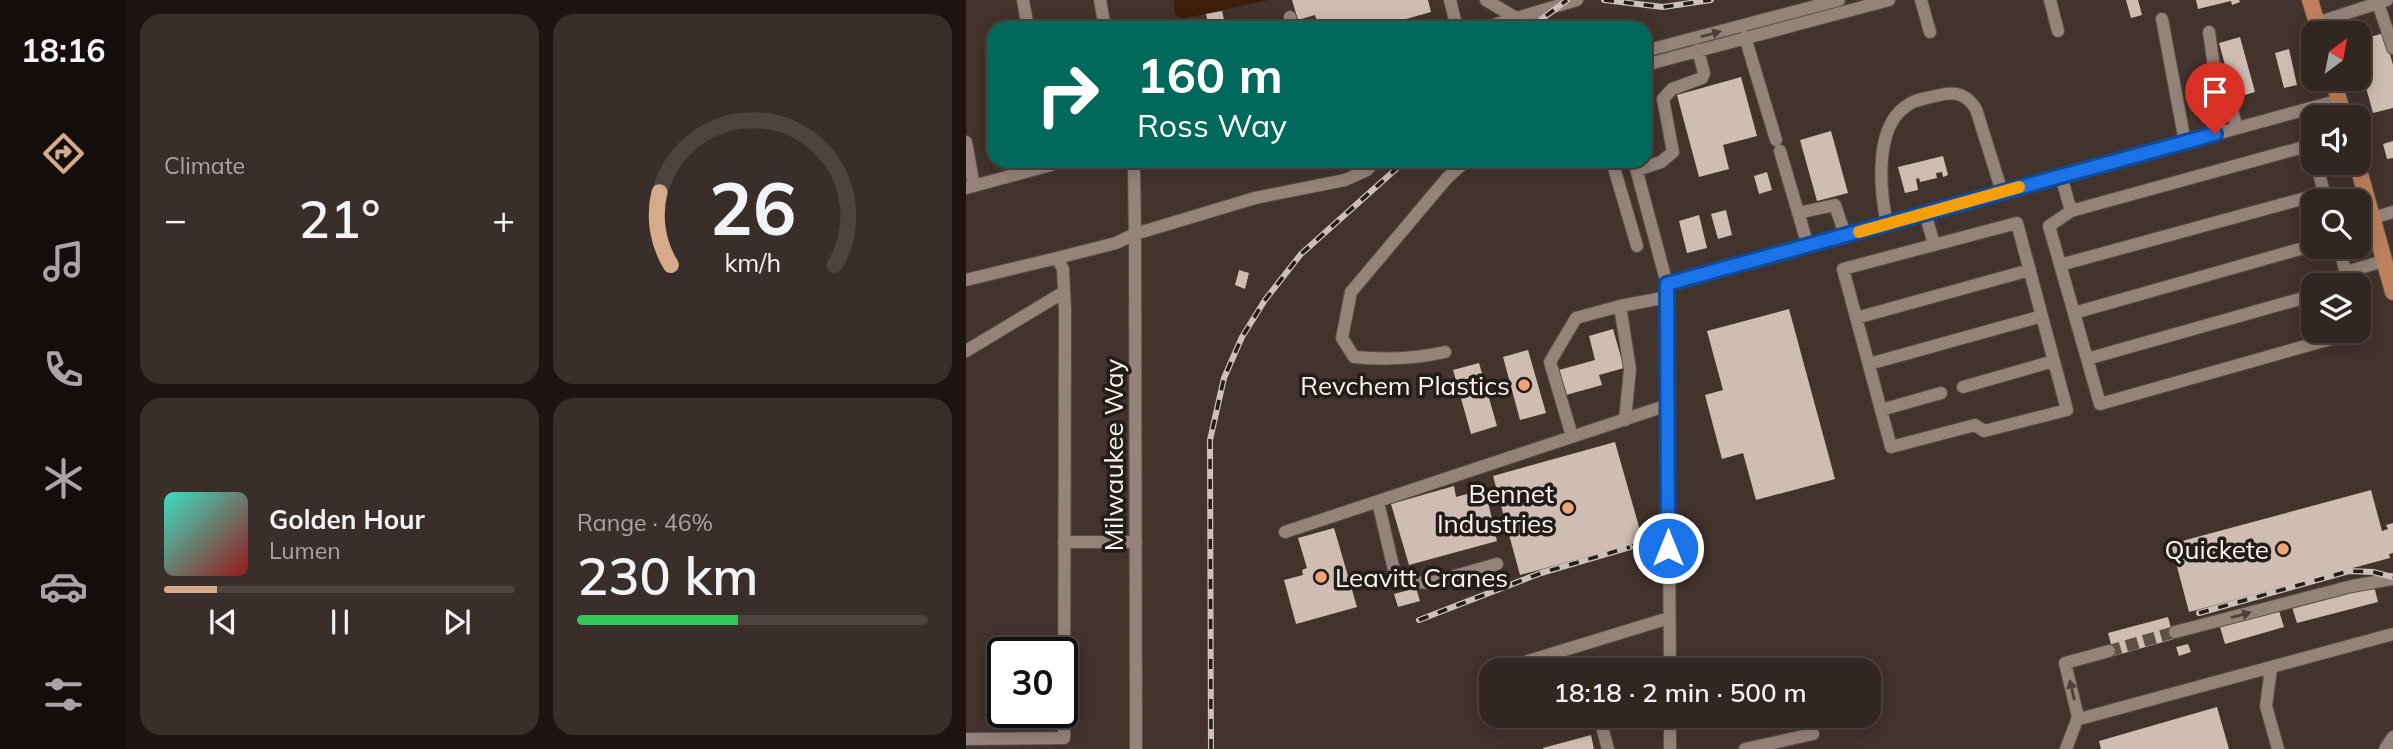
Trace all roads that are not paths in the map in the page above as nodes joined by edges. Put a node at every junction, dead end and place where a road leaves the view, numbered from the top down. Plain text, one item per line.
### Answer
1 (1023, 0) edge
2 (1100, 0) edge
3 (1450, 0) edge
4 (1486, 0) edge
5 (1577, 0) edge
6 (1839, 0) edge
7 (1889, 0) edge
8 (1921, 0) edge
9 (2050, 0) edge
10 (2309, 0) edge
11 (2383, 1) edge
12 (1546, 4) edge
13 (2355, 5) edge
14 (1516, 18) junction
15 (2162, 19) dead end
16 (1027, 21) edge
17 (1104, 21) edge
18 (1455, 21) edge
19 (1506, 21) edge
20 (2316, 21) edge
21 (2329, 21) edge
22 (2058, 31) dead end
23 (1930, 32) dead end
24 (2209, 32) dead end
25 (1745, 37) junction
26 (2393, 48) edge
27 (1652, 49) edge
28 (1698, 50) junction
29 (1652, 63) edge
30 (2337, 91) edge
31 (2340, 100) junction
32 (2341, 105) edge
33 (2236, 128) junction
34 (966, 142) edge
35 (2185, 142) junction
36 (2301, 148) edge
37 (1652, 163) edge
38 (1040, 168) edge
39 (1132, 168) edge
40 (1368, 168) edge
41 (1458, 168) edge
42 (1614, 168) edge
43 (1636, 168) edge
44 (2360, 175) edge
45 (2061, 176) junction
46 (970, 187) edge
47 (2002, 192) junction
48 (2301, 203) edge
49 (2071, 211) junction
50 (2393, 212) edge
51 (1798, 213) junction
52 (1924, 214) junction
53 (2373, 218) junction
54 (1887, 224) junction
55 (1135, 234) junction
56 (1845, 235) junction
57 (1934, 244) junction
58 (1637, 246) dead end
59 (1808, 246) junction
60 (2301, 249) edge
61 (1057, 258) junction
62 (2384, 261) junction
63 (2060, 265) junction
64 (2030, 270) junction
65 (2363, 273) edge
66 (966, 279) edge
67 (1667, 291) junction
68 (1064, 292) junction
69 (2393, 292) edge
70 (2301, 299) edge
71 (1620, 306) junction
72 (2074, 313) junction
73 (2042, 316) junction
74 (1856, 318) junction
75 (2316, 343) edge
76 (966, 351) edge
77 (1445, 352) dead end
78 (2087, 359) junction
79 (2054, 361) junction
80 (1869, 364) junction
81 (1963, 387) dead end
82 (1941, 393) dead end
83 (1668, 405) junction
84 (1881, 410) junction
85 (1625, 420) junction
86 (1572, 436) junction
87 (1378, 502) junction
88 (1286, 532) dead end
89 (1064, 542) junction
90 (1136, 542) junction
91 (1497, 564) dead end
92 (2393, 579) edge
93 (1669, 618) junction
94 (2175, 632) tunnel mouth
95 (2393, 634) edge
96 (2109, 651) tunnel mouth
97 (1538, 658) edge
98 (1670, 658) edge
99 (2271, 669) junction
100 (2078, 717) junction
101 (1602, 728) edge
102 (1670, 728) edge
103 (1813, 734) dead end
104 (2393, 737) edge
105 (966, 739) edge
106 (1136, 749) edge
107 (1608, 749) edge
108 (1670, 749) edge
109 (1745, 749) edge
110 (2066, 749) edge
111 (2278, 749) edge
112 (2385, 749) edge

1 - 16 street
2 - 17 street
3 - 18 street
4 - 14 street
5 - 12 street
27 -> 6 street
7 - 25 street
8 - 23 street
9 - 22 street
10 - 20 main road
11 - 13 street
11 - 26 street
12 - 14 street
13 - 21 street
14 - 19 street
15 - 35 street
24 - 33 street
25 - 28 street
25 - 51 street
28 - 29 street
28 - 37 street
30 - 31 main road
31 - 32 main road
31 - 33 street
33 - 35 street
34 - 46 street
35 - 45 street
36 - 49 street
38 - 46 street
39 - 55 street, Milwaukee Way
40 - 55 street
41 - 77 street
42 - 58 street
43 - 67 street
44 - 53 main road
45 - 47 street
45 - 49 street
47 - 52 street
47 - 54 street
48 - 63 street
49 - 63 street
50 - 53 street
51 - 56 street
51 - 59 street
52 - 54 street
52 - 57 street
53 - 62 main road
54 - 56 street
55 - 61 street
55 - 90 street, Milwaukee Way
56 - 59 street
57 - 64 street
57 - 74 street
59 - 67 street
60 - 72 street
61 - 66 street
61 - 68 street
62 - 65 street
62 - 69 main road
63 - 72 street
64 - 73 street
64 - 74 street
67 - 71 street
67 - 83 street
68 - 76 street
68 - 89 street
70 - 78 street
71 - 85 street
71 - 86 street
72 - 78 street
73 - 79 street
73 - 80 street
74 - 80 street
75 - 78 street
79 - 81 street
79 - 84 street
80 - 84 street
82 - 84 street
83 - 85 street
83 - 93 street
85 - 86 street
86 - 87 street
87 - 88 street
87 - 91 street
89 - 90 street
89 - 105 street
90 - 106 street, Milwaukee Way
94 -> 92 street
93 - 97 street
93 - 98 street
95 - 99 street
100 -> 96 street
99 - 100 street
99 - 111 street
100 - 110 street
101 - 107 street
102 - 108 street
103 - 109 street
104 - 112 street

